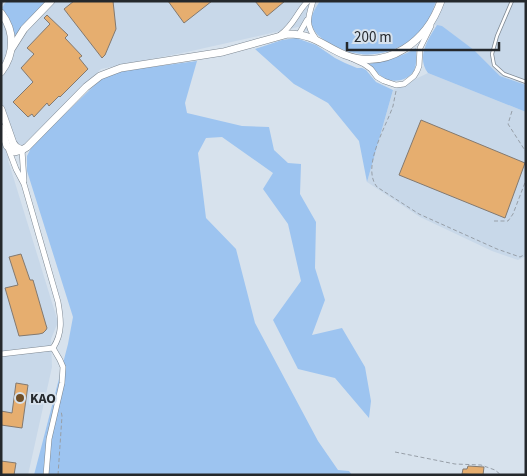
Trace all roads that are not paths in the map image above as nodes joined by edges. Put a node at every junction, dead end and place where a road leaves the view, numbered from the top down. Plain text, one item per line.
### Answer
1 (51, 1) edge
2 (308, 1) edge
3 (314, 1) edge
4 (441, 1) edge
5 (512, 1) edge
6 (1, 13) edge
7 (308, 18) junction
8 (296, 19) junction
9 (433, 20) junction
10 (299, 34) junction
11 (279, 36) junction
12 (316, 40) junction
13 (12, 48) junction
14 (344, 54) junction
15 (1, 72) edge
16 (526, 82) edge
17 (1, 109) edge
18 (1, 128) edge
19 (7, 146) junction
20 (22, 150) junction
21 (24, 184) junction
22 (53, 348) junction
23 (1, 354) edge
24 (46, 475) edge

1 - 13 main road
2 - 8 street
3 - 7 street
4 - 9 main road
5 - 16 lane
6 - 13 main road
7 - 10 street
7 - 12 street
8 - 10 street
8 - 11 street
9 - 14 main road
9 - 14 street
10 - 11 main road
10 - 12 main road
11 - 20 main road
12 - 14 main road
13 - 15 main road
17 - 20 main road
18 - 19 main road
19 - 20 main road
19 - 21 street
20 - 21 street
21 - 22 street
22 - 23 street
22 - 24 street

